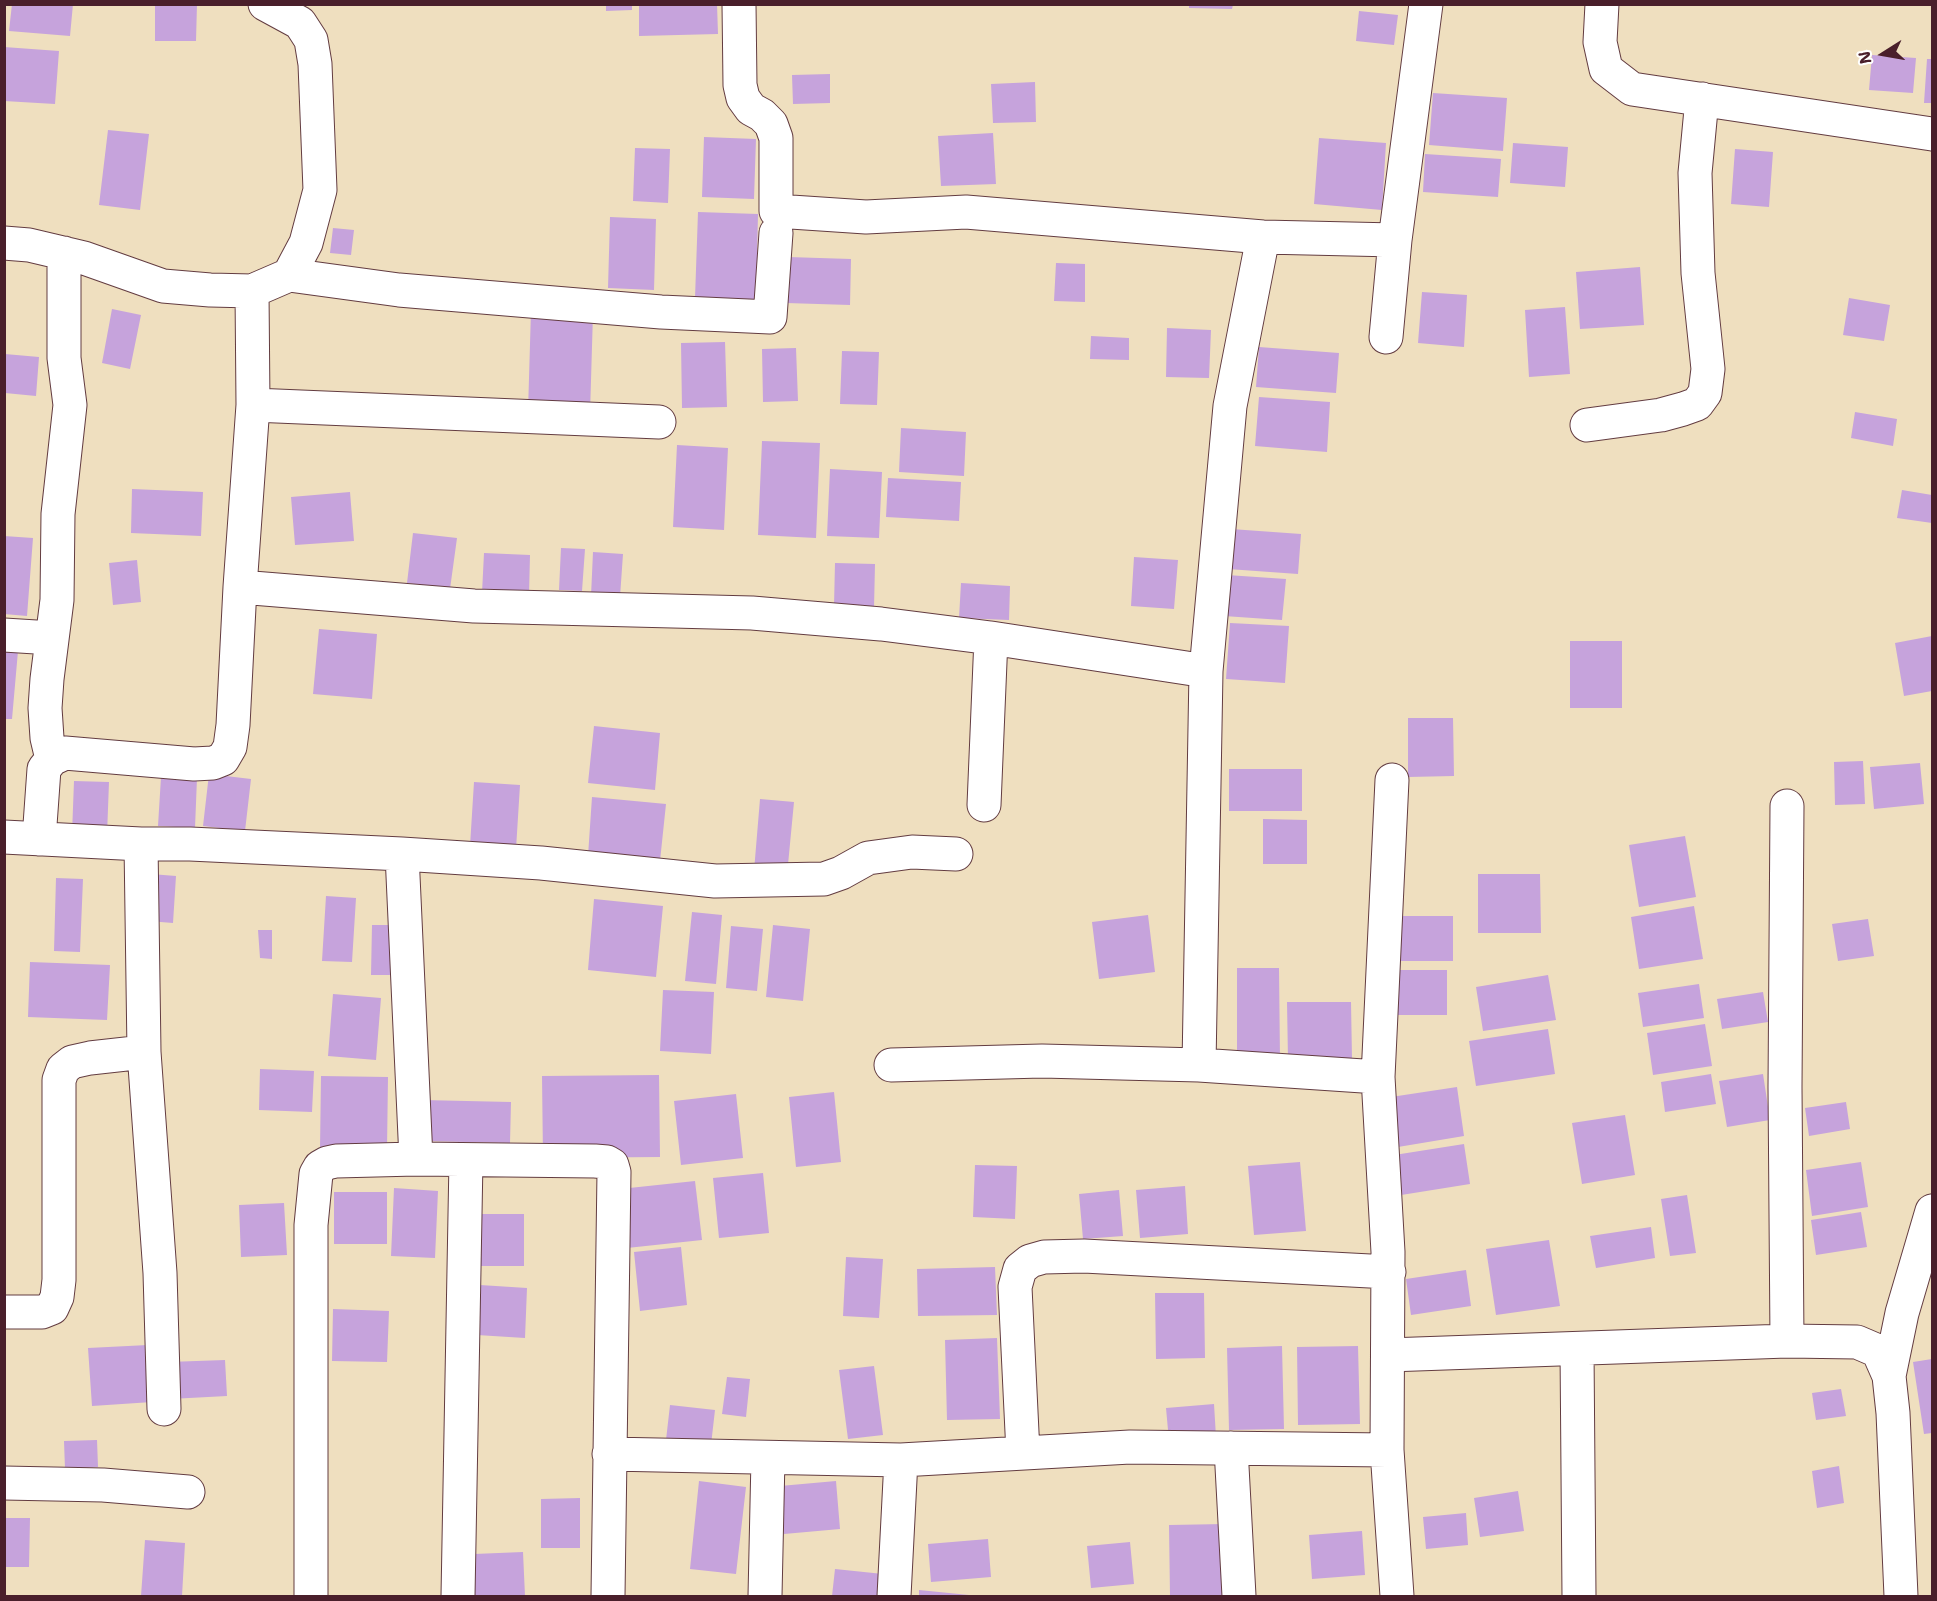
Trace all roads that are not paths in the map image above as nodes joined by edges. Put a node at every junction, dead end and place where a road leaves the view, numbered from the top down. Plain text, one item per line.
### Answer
1 (264, 4) edge
2 (739, 4) edge
3 (1426, 4) edge
4 (1602, 4) edge
5 (1702, 99) junction
6 (1932, 134) edge
7 (776, 232) dead end
8 (1263, 237) junction
9 (1395, 240) junction
10 (4, 243) edge
11 (64, 253) junction
12 (289, 275) junction
13 (252, 291) junction
14 (1386, 338) dead end
15 (254, 405) junction
16 (659, 422) dead end
17 (1587, 425) dead end
18 (240, 587) junction
19 (4, 635) edge
20 (52, 638) junction
21 (991, 638) junction
22 (1206, 671) junction
23 (52, 759) junction
24 (1392, 780) dead end
25 (984, 805) dead end
26 (1787, 806) dead end
27 (4, 837) edge
28 (39, 839) junction
29 (141, 844) junction
30 (402, 854) junction
31 (956, 854) dead end
32 (144, 1052) junction
33 (891, 1065) dead end
34 (1200, 1065) junction
35 (1378, 1077) junction
36 (417, 1159) junction
37 (466, 1160) junction
38 (1932, 1211) edge
39 (1389, 1272) junction
40 (4, 1312) edge
41 (1787, 1341) junction
42 (1577, 1348) junction
43 (1388, 1355) junction
44 (1889, 1376) junction
45 (164, 1409) dead end
46 (1231, 1448) junction
47 (1387, 1450) junction
48 (1023, 1453) junction
49 (609, 1454) junction
50 (768, 1458) junction
51 (901, 1460) junction
52 (4, 1482) edge
53 (188, 1492) dead end
54 (311, 1596) edge
55 (458, 1596) edge
56 (608, 1596) edge
57 (765, 1596) edge
58 (894, 1596) edge
59 (1239, 1596) edge
60 (1397, 1596) edge
61 (1579, 1596) edge
62 (1901, 1596) edge

1 - 12 street
2 - 8 street
3 - 9 street
4 - 5 street
5 - 6 street
5 - 17 street
7 - 12 street
8 - 9 street
8 - 22 street
9 - 14 street
10 - 11 street
11 - 13 street
11 - 20 street
12 - 13 street
13 - 15 street
15 - 16 street
15 - 18 street
18 - 21 street
18 - 23 street
19 - 20 street
20 - 23 street
21 - 22 street
21 - 25 street
22 - 34 street
23 - 28 street
24 - 35 street
26 - 41 street
27 - 28 street
28 - 29 street
29 - 30 street
29 - 32 street
30 - 31 street
30 - 36 street
32 - 40 street
32 - 45 street
33 - 34 street
34 - 35 street
35 - 39 street
36 - 37 street
36 - 54 street
37 - 49 street
37 - 55 street
38 - 44 street
39 - 43 street
39 - 48 street
41 - 42 street
41 - 44 street
42 - 43 street
42 - 61 street
43 - 47 street
44 - 62 street
46 - 47 street
46 - 48 street
46 - 59 street
47 - 60 street
48 - 51 street
49 - 50 street
49 - 56 street
50 - 51 street
50 - 57 street
51 - 58 street
52 - 53 street

